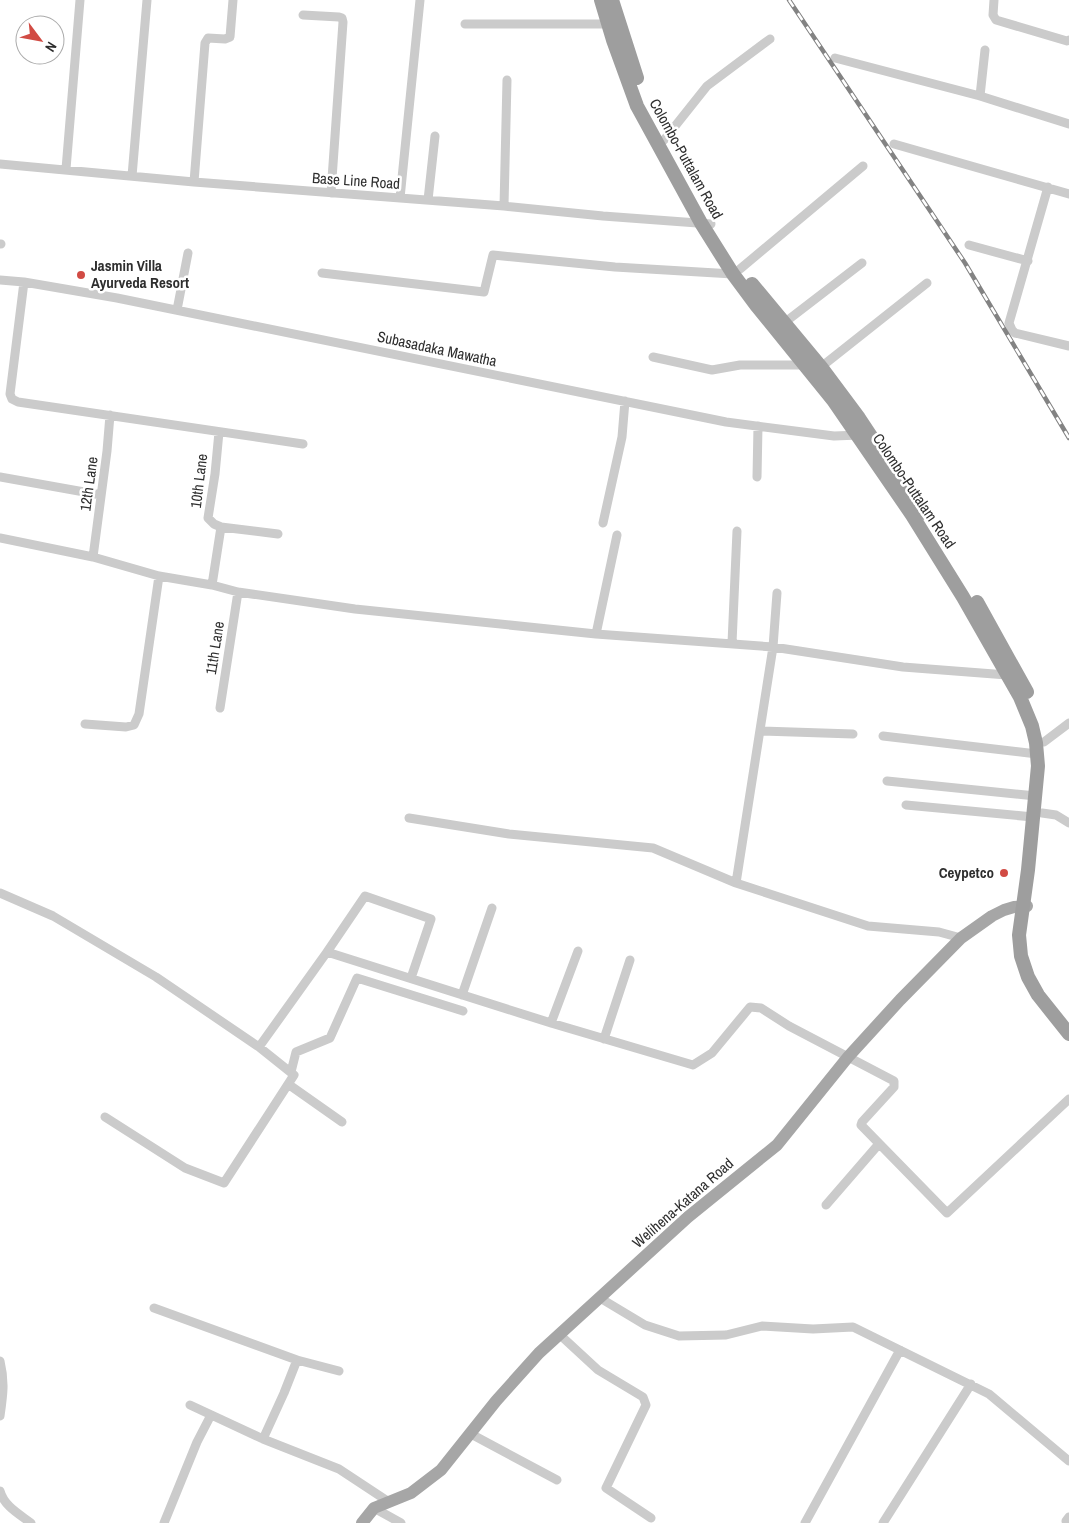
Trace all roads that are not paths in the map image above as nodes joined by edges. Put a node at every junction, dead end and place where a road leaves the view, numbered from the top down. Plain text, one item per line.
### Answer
1 (80, 0) edge
2 (147, 0) edge
3 (234, 0) edge
4 (420, 0) edge
5 (601, 0) edge
6 (612, 0) edge
7 (994, 0) edge
8 (304, 16) dead end
9 (465, 24) dead end
10 (608, 24) junction
11 (770, 39) dead end
12 (1069, 40) edge
13 (985, 50) dead end
14 (835, 58) dead end
15 (507, 80) dead end
16 (980, 96) junction
17 (1069, 124) edge
18 (435, 136) dead end
19 (664, 140) junction
20 (894, 144) dead end
21 (0, 164) edge
22 (863, 166) dead end
23 (66, 169) junction
24 (132, 176) junction
25 (194, 182) junction
26 (1048, 187) junction
27 (331, 192) junction
28 (1069, 194) edge
29 (400, 198) junction
30 (428, 200) junction
31 (504, 206) junction
32 (706, 223) junction
33 (969, 245) dead end
34 (188, 253) dead end
35 (1028, 261) junction
36 (862, 263) dead end
37 (737, 271) junction
38 (322, 272) dead end
39 (0, 280) edge
40 (24, 282) junction
41 (927, 283) dead end
42 (177, 310) junction
43 (784, 322) junction
44 (1069, 346) edge
45 (653, 357) dead end
46 (815, 365) junction
47 (625, 402) junction
48 (110, 416) junction
49 (758, 426) junction
50 (219, 432) junction
51 (864, 434) junction
52 (303, 444) dead end
53 (0, 477) edge
54 (757, 477) dead end
55 (101, 495) junction
56 (603, 523) dead end
57 (221, 527) junction
58 (737, 531) dead end
59 (278, 534) dead end
60 (617, 535) dead end
61 (0, 538) edge
62 (93, 557) junction
63 (159, 576) junction
64 (212, 585) junction
65 (238, 592) junction
66 (777, 594) dead end
67 (596, 634) junction
68 (732, 643) junction
69 (773, 647) junction
70 (1008, 675) junction
71 (220, 708) dead end
72 (1069, 723) edge
73 (86, 724) dead end
74 (760, 731) junction
75 (852, 734) dead end
76 (884, 736) dead end
77 (1039, 747) junction
78 (887, 781) dead end
79 (1036, 796) junction
80 (906, 805) dead end
81 (1038, 815) junction
82 (409, 818) dead end
83 (1069, 823) edge
84 (736, 883) junction
85 (0, 893) edge
86 (1024, 906) junction
87 (492, 908) dead end
88 (961, 938) junction
89 (578, 951) dead end
90 (328, 952) junction
91 (630, 960) dead end
92 (411, 978) junction
93 (462, 995) junction
94 (464, 1011) dead end
95 (551, 1023) junction
96 (1069, 1023) edge
97 (1069, 1034) edge
98 (604, 1039) junction
99 (259, 1047) junction
100 (848, 1057) junction
101 (291, 1072) junction
102 (288, 1084) junction
103 (1069, 1099) edge
104 (105, 1117) dead end
105 (342, 1122) dead end
106 (878, 1145) junction
107 (826, 1205) dead end
108 (600, 1298) junction
109 (154, 1308) dead end
110 (559, 1334) junction
111 (900, 1350) junction
112 (297, 1360) junction
113 (0, 1361) edge
114 (339, 1371) dead end
115 (971, 1384) junction
116 (190, 1405) dead end
117 (211, 1415) junction
118 (0, 1416) edge
119 (471, 1434) junction
120 (263, 1439) junction
121 (1069, 1460) edge
122 (557, 1480) dead end
123 (1, 1495) edge
124 (389, 1502) junction
125 (374, 1508) junction
126 (652, 1518) dead end
127 (30, 1523) edge
128 (164, 1523) edge
129 (362, 1523) edge
130 (401, 1523) edge
131 (805, 1523) edge
132 (883, 1523) edge

1 - 23 street
2 - 24 street
3 - 25 street
4 - 29 street
5 - 10 highway, Colombo-Puttalam Road
6 - 19 highway, Colombo-Puttalam Road
7 - 12 street
8 - 27 street
9 - 10 street
10 - 32 highway, Colombo-Puttalam Road
11 - 19 street
13 - 16 street
14 - 16 street
15 - 31 street
16 - 17 street
18 - 30 street
19 - 32 highway, Colombo-Puttalam Road
20 - 26 street
21 - 23 street, Base Line Road
22 - 37 street
23 - 24 street, Base Line Road
24 - 25 street, Base Line Road
25 - 27 street, Base Line Road
26 - 28 street
26 - 35 street
27 - 29 street, Base Line Road
29 - 30 street, Base Line Road
30 - 31 street, Base Line Road
31 - 32 street, Base Line Road
32 - 37 highway, Colombo-Puttalam Road
33 - 35 street
34 - 42 street
35 - 44 street
36 - 43 street
37 - 38 street
37 - 43 highway, Colombo-Puttalam Road
37 - 46 highway, Colombo-Puttalam Road
39 - 40 street, Subasadaka Mawatha
40 - 42 street, Subasadaka Mawatha
40 - 48 street
41 - 46 street
42 - 47 street, Subasadaka Mawatha
43 - 46 highway, Colombo-Puttalam Road
45 - 46 street
46 - 51 highway, Colombo-Puttalam Road
47 - 49 street, Subasadaka Mawatha
47 - 56 street
48 - 50 street
48 - 55 street, 12th Lane
49 - 51 street, Subasadaka Mawatha
49 - 54 street
50 - 52 street
50 - 57 street, 10th Lane
51 - 70 highway, Colombo-Puttalam Road
51 - 77 highway, Colombo-Puttalam Road
53 - 55 street
55 - 62 street, 12th Lane
57 - 59 street
57 - 64 street
58 - 68 street
60 - 67 street
61 - 62 street
62 - 63 street
63 - 64 street
63 - 73 street
64 - 65 street
65 - 67 street
65 - 71 street, 11th Lane
66 - 69 street
67 - 68 street
68 - 69 street
69 - 70 street
69 - 74 street
70 - 77 highway, Colombo-Puttalam Road
72 - 77 street
74 - 75 street
74 - 84 street
76 - 77 street
77 - 79 highway, Colombo-Puttalam Road
77 - 81 highway, Colombo-Puttalam Road
78 - 79 street
79 - 81 highway, Colombo-Puttalam Road
80 - 81 street
81 - 83 street
81 - 86 highway, Colombo-Puttalam Road
82 - 84 street
84 - 88 street
85 - 99 street
86 - 88 main road, Welihena-Katana Road
86 - 96 highway, Colombo-Puttalam Road
86 - 97 highway, Colombo-Puttalam Road
87 - 93 street
88 - 100 main road, Welihena-Katana Road
89 - 95 street
90 - 92 street
90 - 92 street
90 - 99 street
91 - 98 street
92 - 93 street
93 - 95 street
94 - 101 street
95 - 98 street
98 - 100 street
99 - 101 street
100 - 106 street
100 - 108 main road, Welihena-Katana Road
101 - 102 street
102 - 104 street
102 - 105 street
103 - 106 street
106 - 107 street
108 - 110 main road, Welihena-Katana Road
108 - 111 street
109 - 112 street
110 - 119 main road, Welihena-Katana Road
110 - 126 street
111 - 115 street
111 - 131 street
112 - 114 street
112 - 120 street
113 - 118 street
115 - 121 street
115 - 132 street
116 - 117 street
117 - 120 street
117 - 128 street
119 - 122 street
119 - 124 main road, Welihena-Katana Road
120 - 124 street
123 - 127 street
124 - 125 main road, Welihena-Katana Road
125 - 129 main road, Welihena-Katana Road
125 - 130 street

